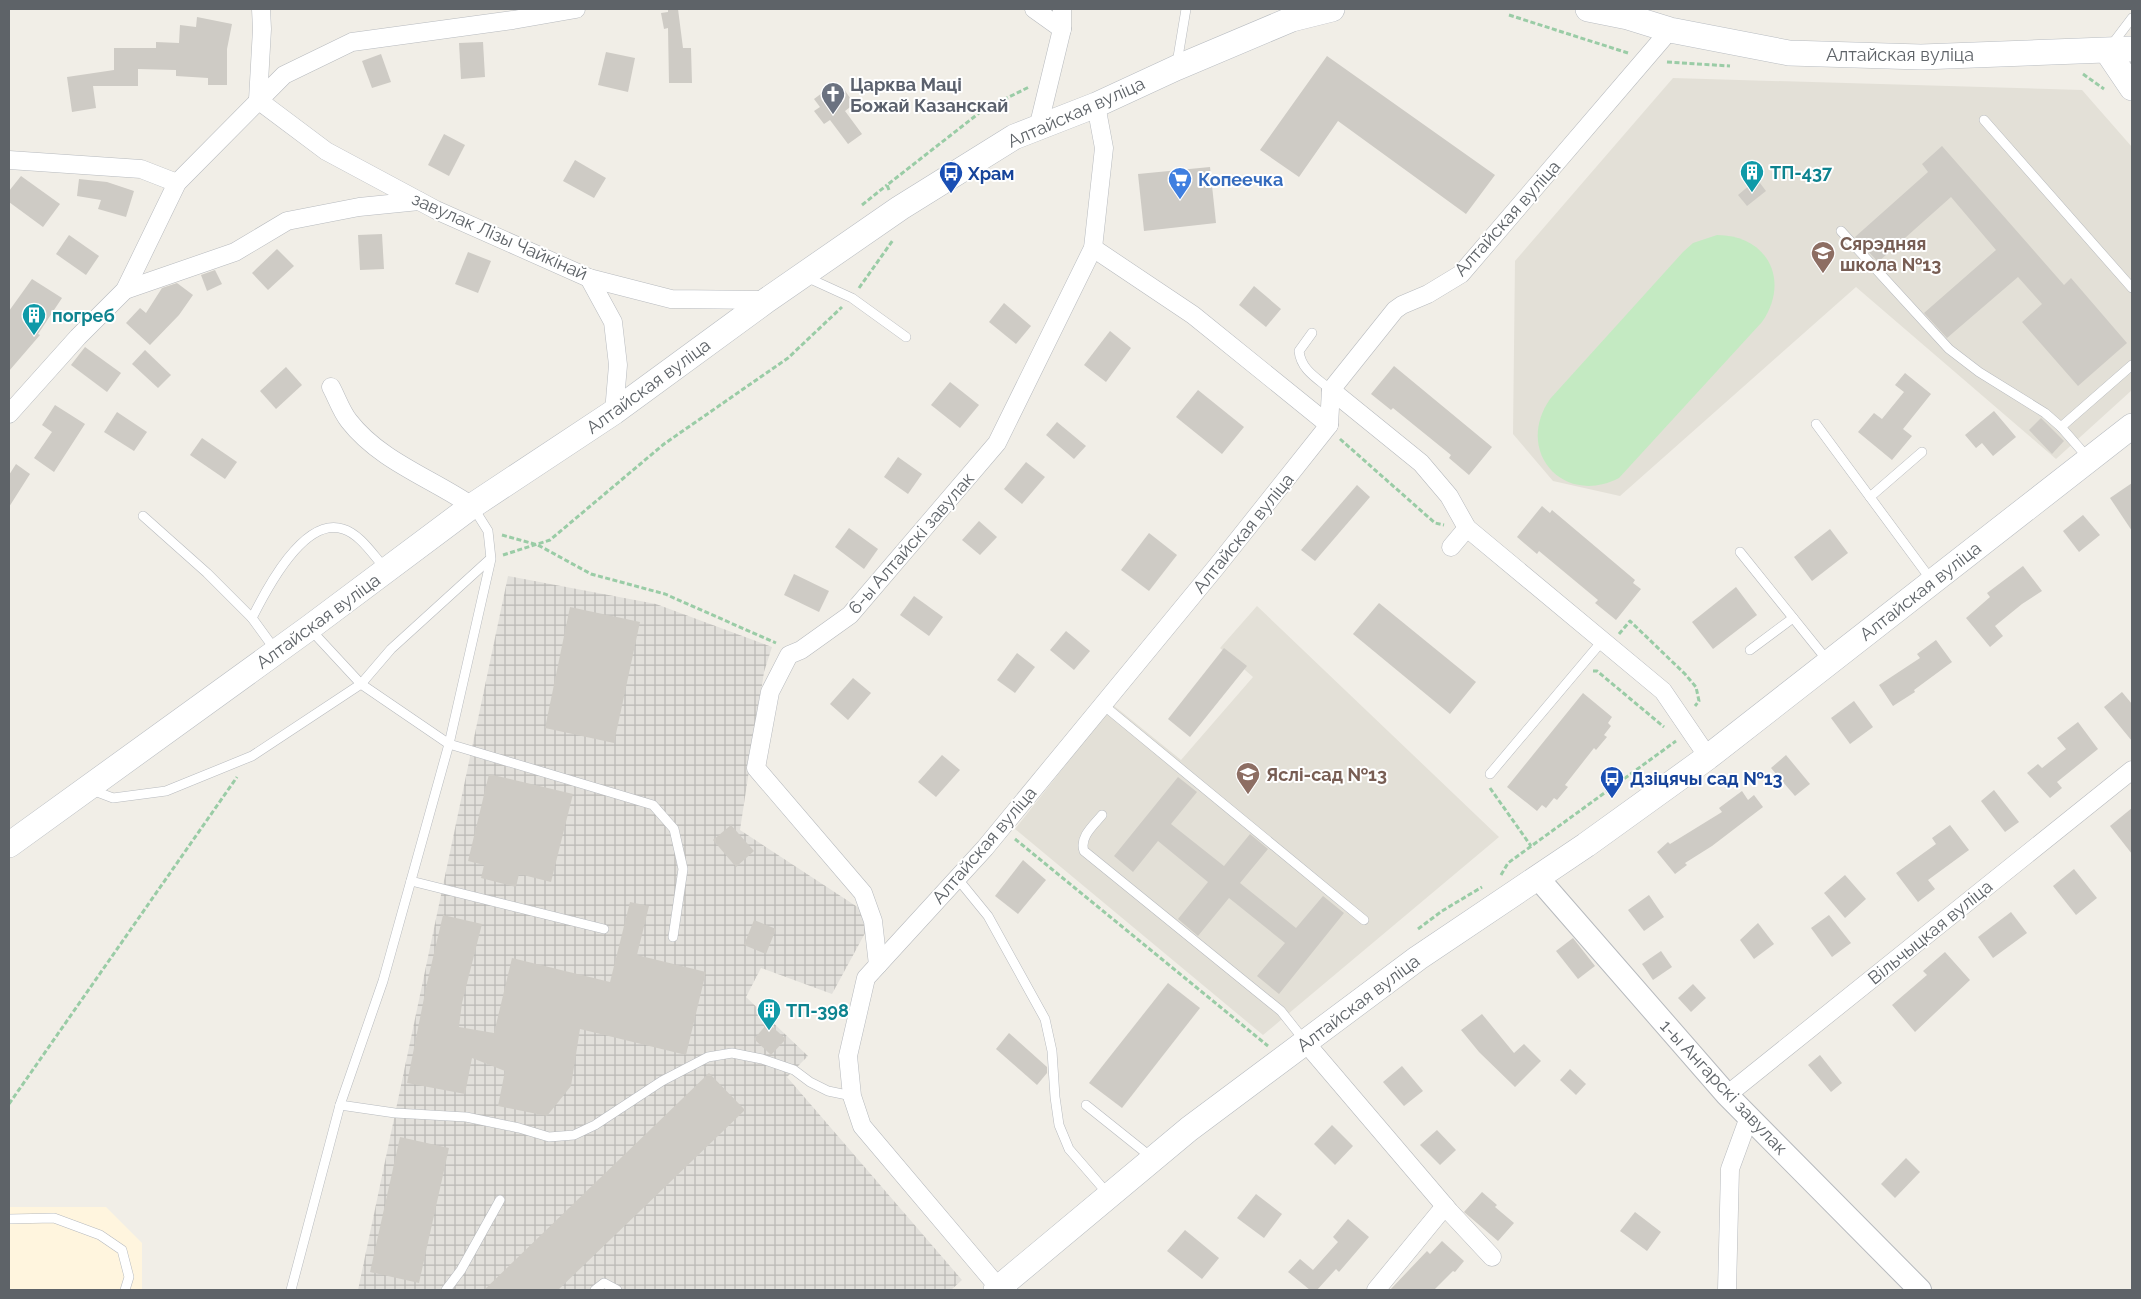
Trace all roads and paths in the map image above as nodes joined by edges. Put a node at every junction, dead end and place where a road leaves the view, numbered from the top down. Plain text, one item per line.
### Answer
1 (260, 9) edge
2 (576, 9) edge
3 (1034, 9) edge
4 (1062, 9) edge
5 (1186, 9) edge
6 (1332, 9) edge
7 (1588, 9) edge
8 (1628, 13) edge
9 (1293, 14) edge
10 (1508, 16) dead end
11 (2132, 18) edge
12 (1062, 29) junction
13 (1670, 30) junction
14 (2132, 49) edge
15 (2107, 51) junction
16 (1644, 60) junction
17 (1736, 66) dead end
18 (1176, 68) junction
19 (2078, 71) dead end
20 (1050, 76) junction
21 (2132, 88) edge
22 (2108, 93) dead end
23 (258, 100) junction
24 (1096, 105) junction
25 (1984, 120) dead end
26 (1038, 128) junction
27 (9, 160) edge
28 (177, 183) junction
29 (419, 201) junction
30 (900, 208) junction
31 (1841, 231) dead end
32 (896, 236) dead end
33 (1093, 248) junction
34 (804, 275) junction
35 (589, 278) junction
36 (2132, 288) edge
37 (125, 290) junction
38 (852, 298) junction
39 (767, 300) junction
40 (1312, 333) dead end
41 (906, 337) dead end
42 (2132, 365) edge
43 (331, 387) dead end
44 (1332, 390) junction
45 (614, 412) junction
46 (9, 414) edge
47 (1816, 424) dead end
48 (1329, 425) junction
49 (2132, 426) edge
50 (2060, 428) junction
51 (1922, 452) dead end
52 (2090, 459) junction
53 (1870, 497) junction
54 (472, 506) junction
55 (143, 516) dead end
56 (1467, 528) junction
57 (488, 531) junction
58 (538, 545) junction
59 (1451, 547) dead end
60 (1740, 552) dead end
61 (491, 559) junction
62 (387, 570) junction
63 (1932, 582) junction
64 (252, 618) junction
65 (1793, 618) junction
66 (310, 628) junction
67 (1609, 640) junction
68 (1750, 650) dead end
69 (276, 652) junction
70 (789, 656) junction
71 (1829, 662) junction
72 (1586, 671) dead end
73 (361, 684) junction
74 (1102, 704) junction
75 (1693, 709) dead end
76 (449, 744) junction
77 (252, 756) junction
78 (1708, 757) junction
79 (2132, 770) edge
80 (1491, 777) joint
81 (87, 788) junction
82 (1102, 814) dead end
83 (1001, 827) junction
84 (9, 845) edge
85 (1537, 877) junction
86 (957, 878) junction
87 (411, 881) junction
88 (1364, 920) dead end
89 (604, 929) dead end
90 (673, 937) dead end
91 (878, 965) junction
92 (1305, 1042) junction
93 (1283, 1059) junction
94 (1727, 1095) junction
95 (852, 1096) junction
96 (9, 1104) edge
97 (340, 1104) junction
98 (1086, 1105) dead end
99 (1749, 1117) junction
100 (1153, 1159) junction
101 (1110, 1196) junction
102 (500, 1200) dead end
103 (1445, 1206) junction
104 (9, 1219) edge
105 (1492, 1257) dead end
106 (998, 1289) edge
107 (125, 1290) edge
108 (291, 1290) edge
109 (446, 1290) edge
110 (595, 1290) edge
111 (617, 1290) edge
112 (1376, 1290) edge
113 (1727, 1290) edge
114 (1920, 1290) edge

1 - 23 street
2 - 23 street
3 - 12 street
4 - 12 street
5 - 18 lane
6 - 9 main road, Алтайская вуліца
7 - 8 main road, Алтайская вуліца
8 - 13 main road, Алтайская вуліца
9 - 18 main road, Алтайская вуліца
10 - 16 path
11 - 15 lane
12 - 20 street
13 - 15 main road, Алтайская вуліца
13 - 16 street, Алтайская вуліца
14 - 15 main road, Алтайская вуліца
15 - 21 main road
16 - 17 path
16 - 44 street, Алтайская вуліца
18 - 24 main road, Алтайская вуліца
19 - 22 path
20 - 26 street
20 - 30 path
23 - 28 street
23 - 29 street, завулак Лізы Чайкінай
24 - 26 main road, Алтайская вуліца
24 - 33 street, 6-ы Алтайскі завулак
25 - 36 lane
26 - 30 main road, Алтайская вуліца
27 - 28 street
28 - 37 street
29 - 35 street, завулак Лізы Чайкінай
29 - 37 street
30 - 34 main road, Алтайская вуліца
31 - 50 lane
32 - 38 path
33 - 48 street
33 - 70 street, 6-ы Алтайскі завулак
34 - 38 lane
34 - 39 main road, Алтайская вуліца
35 - 39 street, завулак Лізы Чайкінай
35 - 45 street
37 - 46 street
38 - 41 lane
38 - 58 path
39 - 45 main road, Алтайская вуліца
40 - 44 lane
42 - 50 lane
43 - 54 street
44 - 48 street
44 - 56 street
45 - 54 main road, Алтайская вуліца
47 - 53 lane
48 - 74 street, Алтайская вуліца
49 - 52 main road, Алтайская вуліца
50 - 52 lane
51 - 53 lane
52 - 63 main road, Алтайская вуліца
53 - 63 lane
54 - 57 lane
54 - 62 main road, Алтайская вуліца
55 - 64 lane
56 - 59 street
56 - 67 street
57 - 58 path
57 - 61 lane
58 - 61 path
58 - 70 path
60 - 65 lane
61 - 73 lane
61 - 76 lane
62 - 64 lane
62 - 66 main road, Алтайская вуліца
63 - 71 main road, Алтайская вуліца
64 - 69 lane
65 - 68 lane
65 - 71 lane
66 - 69 main road, Алтайская вуліца
66 - 73 lane
67 - 75 path
67 - 78 street
67 - 80 lane
69 - 81 main road, Алтайская вуліца
70 - 91 street
71 - 78 main road, Алтайская вуліца
72 - 80 path
73 - 76 lane
73 - 77 lane
74 - 83 street, Алтайская вуліца
74 - 88 lane
76 - 87 lane
76 - 90 lane
77 - 81 lane
77 - 96 path
78 - 85 main road, Алтайская вуліца
79 - 94 street, Вільчыцкая вуліца
81 - 84 main road, Алтайская вуліца
82 - 92 lane
83 - 86 street, Алтайская вуліца
83 - 93 path
85 - 92 main road, Алтайская вуліца
85 - 94 street, 1-ы Ангарскі завулак
86 - 91 street, Алтайская вуліца
86 - 101 lane
87 - 89 lane
87 - 97 lane
91 - 95 street, Алтайская вуліца
92 - 93 main road, Алтайская вуліца
92 - 103 street
93 - 100 main road, Алтайская вуліца
94 - 99 street, 1-ы Ангарскі завулак
95 - 97 lane
95 - 106 street, Алтайская вуліца
97 - 108 lane
98 - 100 lane
99 - 113 street
99 - 114 street, 1-ы Ангарскі завулак
100 - 101 main road, Алтайская вуліца
101 - 106 main road, Алтайская вуліца
102 - 109 lane
103 - 105 street
103 - 112 street
104 - 107 lane
110 - 111 lane

